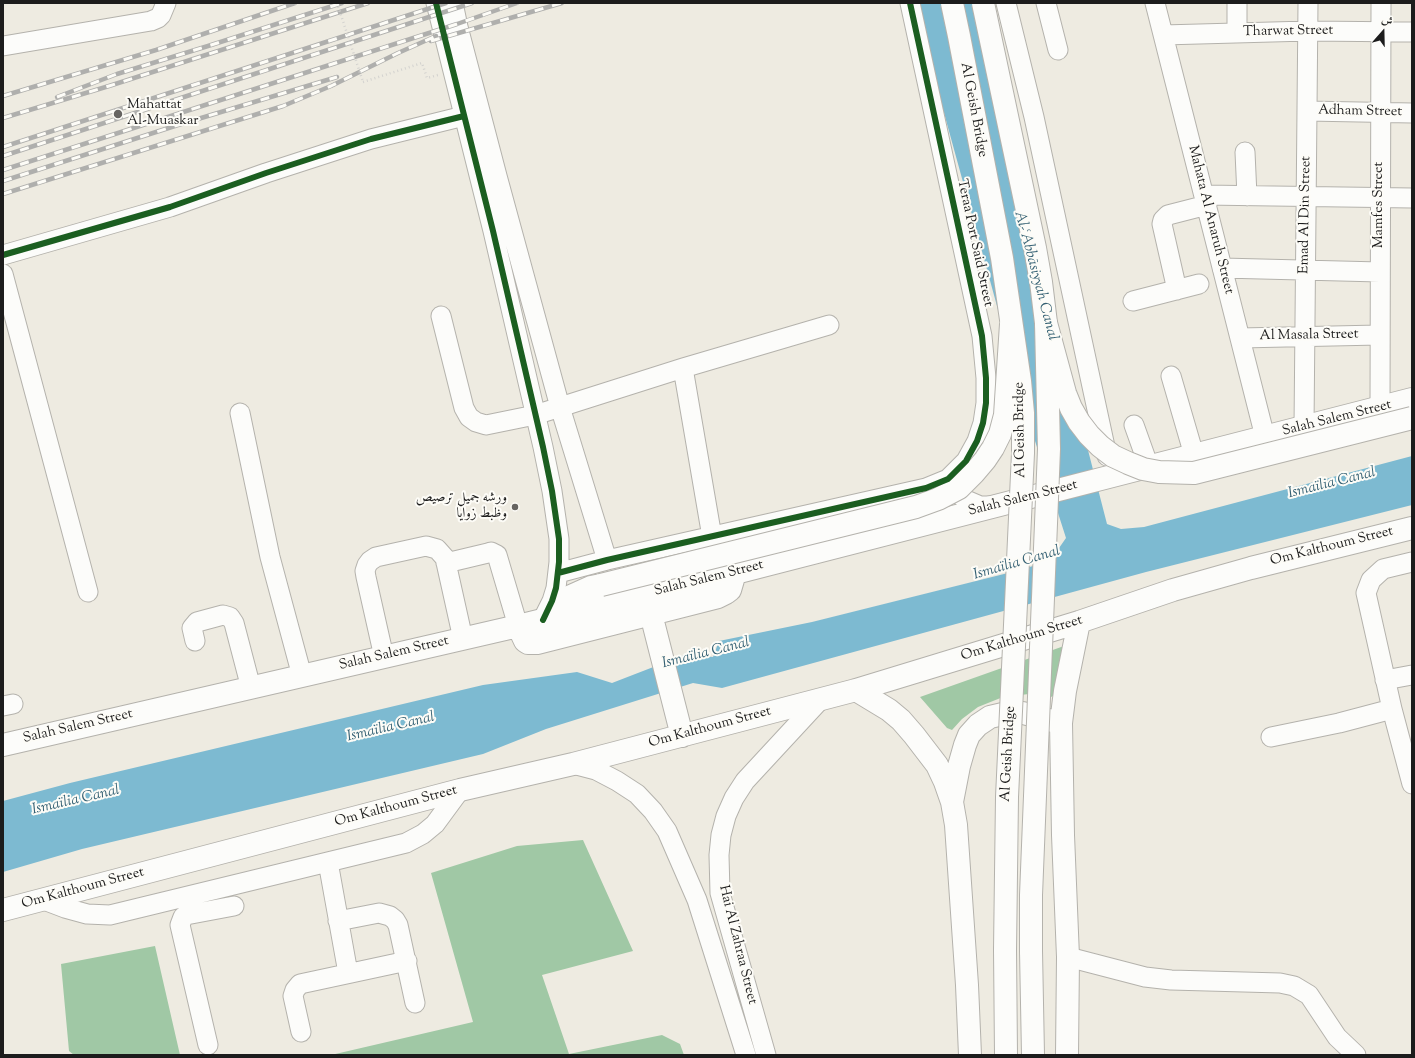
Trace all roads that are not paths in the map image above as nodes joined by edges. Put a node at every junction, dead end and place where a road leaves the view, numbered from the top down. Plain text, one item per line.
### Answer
1 (166, 3) edge
2 (436, 3) edge
3 (453, 3) edge
4 (910, 3) edge
5 (952, 3) edge
6 (983, 3) edge
7 (1006, 3) edge
8 (1046, 3) edge
9 (1155, 3) edge
10 (1237, 3) edge
11 (1308, 3) edge
12 (1381, 3) edge
13 (1308, 31) junction
14 (1381, 32) junction
15 (1412, 32) edge
16 (1237, 33) junction
17 (1163, 35) junction
18 (3, 46) edge
19 (1058, 50) dead end
20 (1307, 111) junction
21 (1380, 112) junction
22 (1412, 113) edge
23 (464, 116) junction
24 (1245, 152) dead end
25 (489, 178) junction
26 (1247, 196) junction
27 (1306, 197) junction
28 (1380, 198) junction
29 (1412, 198) edge
30 (1205, 200) junction
31 (3, 255) edge
32 (1222, 268) junction
33 (1306, 270) junction
34 (1380, 272) junction
35 (3, 274) edge
36 (1200, 284) dead end
37 (1177, 290) junction
38 (1133, 301) dead end
39 (441, 316) dead end
40 (1046, 323) junction
41 (1011, 324) junction
42 (829, 325) dead end
43 (1379, 335) junction
44 (1305, 337) junction
45 (1240, 338) junction
46 (683, 368) junction
47 (1171, 376) dead end
48 (1412, 399) edge
49 (560, 407) junction
50 (1380, 408) junction
51 (240, 413) dead end
52 (535, 415) junction
53 (1412, 418) edge
54 (1134, 425) dead end
55 (1304, 427) junction
56 (1265, 437) junction
57 (1194, 455) junction
58 (1149, 467) junction
59 (1111, 476) junction
60 (948, 479) junction
61 (995, 506) junction
62 (1412, 528) edge
63 (712, 537) junction
64 (607, 560) junction
65 (1412, 562) edge
66 (446, 563) junction
67 (558, 573) junction
68 (735, 573) junction
69 (88, 592) dead end
70 (546, 619) junction
71 (1079, 622) junction
72 (653, 623) junction
73 (518, 626) junction
74 (463, 639) junction
75 (195, 641) dead end
76 (384, 657) junction
77 (1412, 675) edge
78 (302, 676) junction
79 (1385, 680) junction
80 (251, 688) junction
81 (856, 690) junction
82 (820, 700) junction
83 (1392, 709) junction
84 (1061, 723) junction
85 (682, 736) junction
86 (1271, 737) dead end
87 (3, 745) edge
88 (573, 764) junction
89 (1412, 784) edge
90 (460, 790) junction
91 (952, 802) junction
92 (328, 862) junction
93 (720, 893) junction
94 (180, 898) junction
95 (44, 900) junction
96 (697, 900) junction
97 (234, 906) dead end
98 (8, 907) edge
99 (183, 917) junction
100 (338, 921) junction
101 (1068, 957) junction
102 (407, 961) junction
103 (348, 973) junction
104 (415, 1003) dead end
105 (301, 1032) dead end
106 (208, 1045) dead end
107 (746, 1055) edge
108 (766, 1055) edge
109 (970, 1055) edge
110 (1006, 1055) edge
111 (1033, 1055) edge
112 (1067, 1055) edge
113 (1356, 1055) edge

1 - 18 street
2 - 23 street
3 - 25 street
4 - 60 street, Teraa Port Said Street
5 - 41 main road, Al Geish Bridge, bridge
6 - 40 main road, Al Geish Bridge, bridge
7 - 59 street
8 - 19 street
9 - 17 street, Mahata Al Anaruh Street
10 - 16 street
11 - 13 street, Emad Al Din Street
12 - 14 street, Mamfes Street
13 - 14 street, Tharwat Street
13 - 16 street, Tharwat Street
13 - 20 street, Emad Al Din Street
14 - 15 street, Tharwat Street
14 - 21 street, Mamfes Street
16 - 17 street, Tharwat Street
17 - 30 street, Mahata Al Anaruh Street
20 - 21 street, Adham Street
20 - 27 street, Emad Al Din Street
21 - 22 street, Adham Street
21 - 28 street, Mamfes Street
23 - 25 street
23 - 31 street
24 - 26 street
25 - 49 street
25 - 52 street
26 - 27 street
26 - 30 street
27 - 28 street
27 - 33 street, Emad Al Din Street
28 - 29 street
28 - 34 street, Mamfes Street
30 - 32 street, Mahata Al Anaruh Street
30 - 37 street
32 - 33 street
32 - 45 street, Mahata Al Anaruh Street
33 - 34 street
33 - 44 street, Emad Al Din Street
34 - 43 street, Mamfes Street
35 - 69 street
36 - 37 street
37 - 38 street
39 - 52 street
40 - 53 main road, bridge
40 - 111 main road, Al Geish Bridge, bridge
41 - 70 main road, bridge
41 - 110 main road, Al Geish Bridge, bridge
42 - 46 street
43 - 44 street, Al Masala Street
43 - 50 street, Mamfes Street
44 - 45 street, Al Masala Street
44 - 55 street, Emad Al Din Street
45 - 56 street, Mahata Al Anaruh Street
46 - 49 street
46 - 63 street
47 - 57 street
48 - 50 main road, Salah Salem Street
49 - 52 street
49 - 64 street
50 - 55 main road, Salah Salem Street
51 - 78 street
52 - 67 street
54 - 58 street
55 - 56 main road, Salah Salem Street
56 - 57 main road, Salah Salem Street
57 - 58 main road, Salah Salem Street
58 - 59 main road, Salah Salem Street
59 - 61 main road, Salah Salem Street
60 - 61 street
60 - 63 street
61 - 68 main road, Salah Salem Street
62 - 71 main road, Om Kalthoum Street
63 - 64 street
64 - 67 street
65 - 79 street
66 - 73 street
66 - 74 street
66 - 76 street
67 - 70 street
68 - 70 main road, Salah Salem Street
68 - 72 main road
70 - 73 main road, Salah Salem Street
71 - 81 main road, Om Kalthoum Street
71 - 84 main road
72 - 73 main road
72 - 85 main road
73 - 74 main road, Salah Salem Street
74 - 76 main road, Salah Salem Street
75 - 80 street
76 - 78 main road, Salah Salem Street
77 - 79 street
78 - 80 main road, Salah Salem Street
79 - 83 street
80 - 87 main road, Salah Salem Street
81 - 82 main road, Om Kalthoum Street
81 - 91 main road
82 - 85 main road, Om Kalthoum Street
82 - 93 street, Hai Al Zahraa Street
83 - 86 street
83 - 89 street
84 - 91 main road
84 - 101 main road
85 - 88 main road, Om Kalthoum Street
88 - 90 main road, Om Kalthoum Street
88 - 96 street, Hai Al Zahraa Street
90 - 92 street
90 - 95 main road, Om Kalthoum Street
91 - 109 main road
92 - 94 street
92 - 100 street
93 - 96 street
93 - 108 street, Hai Al Zahraa Street
94 - 95 street
94 - 99 street
95 - 98 main road, Om Kalthoum Street
96 - 107 street, Hai Al Zahraa Street
97 - 99 street
99 - 106 street
100 - 102 street
100 - 103 street
101 - 112 main road
101 - 113 street
102 - 103 street
102 - 104 street
103 - 105 street

